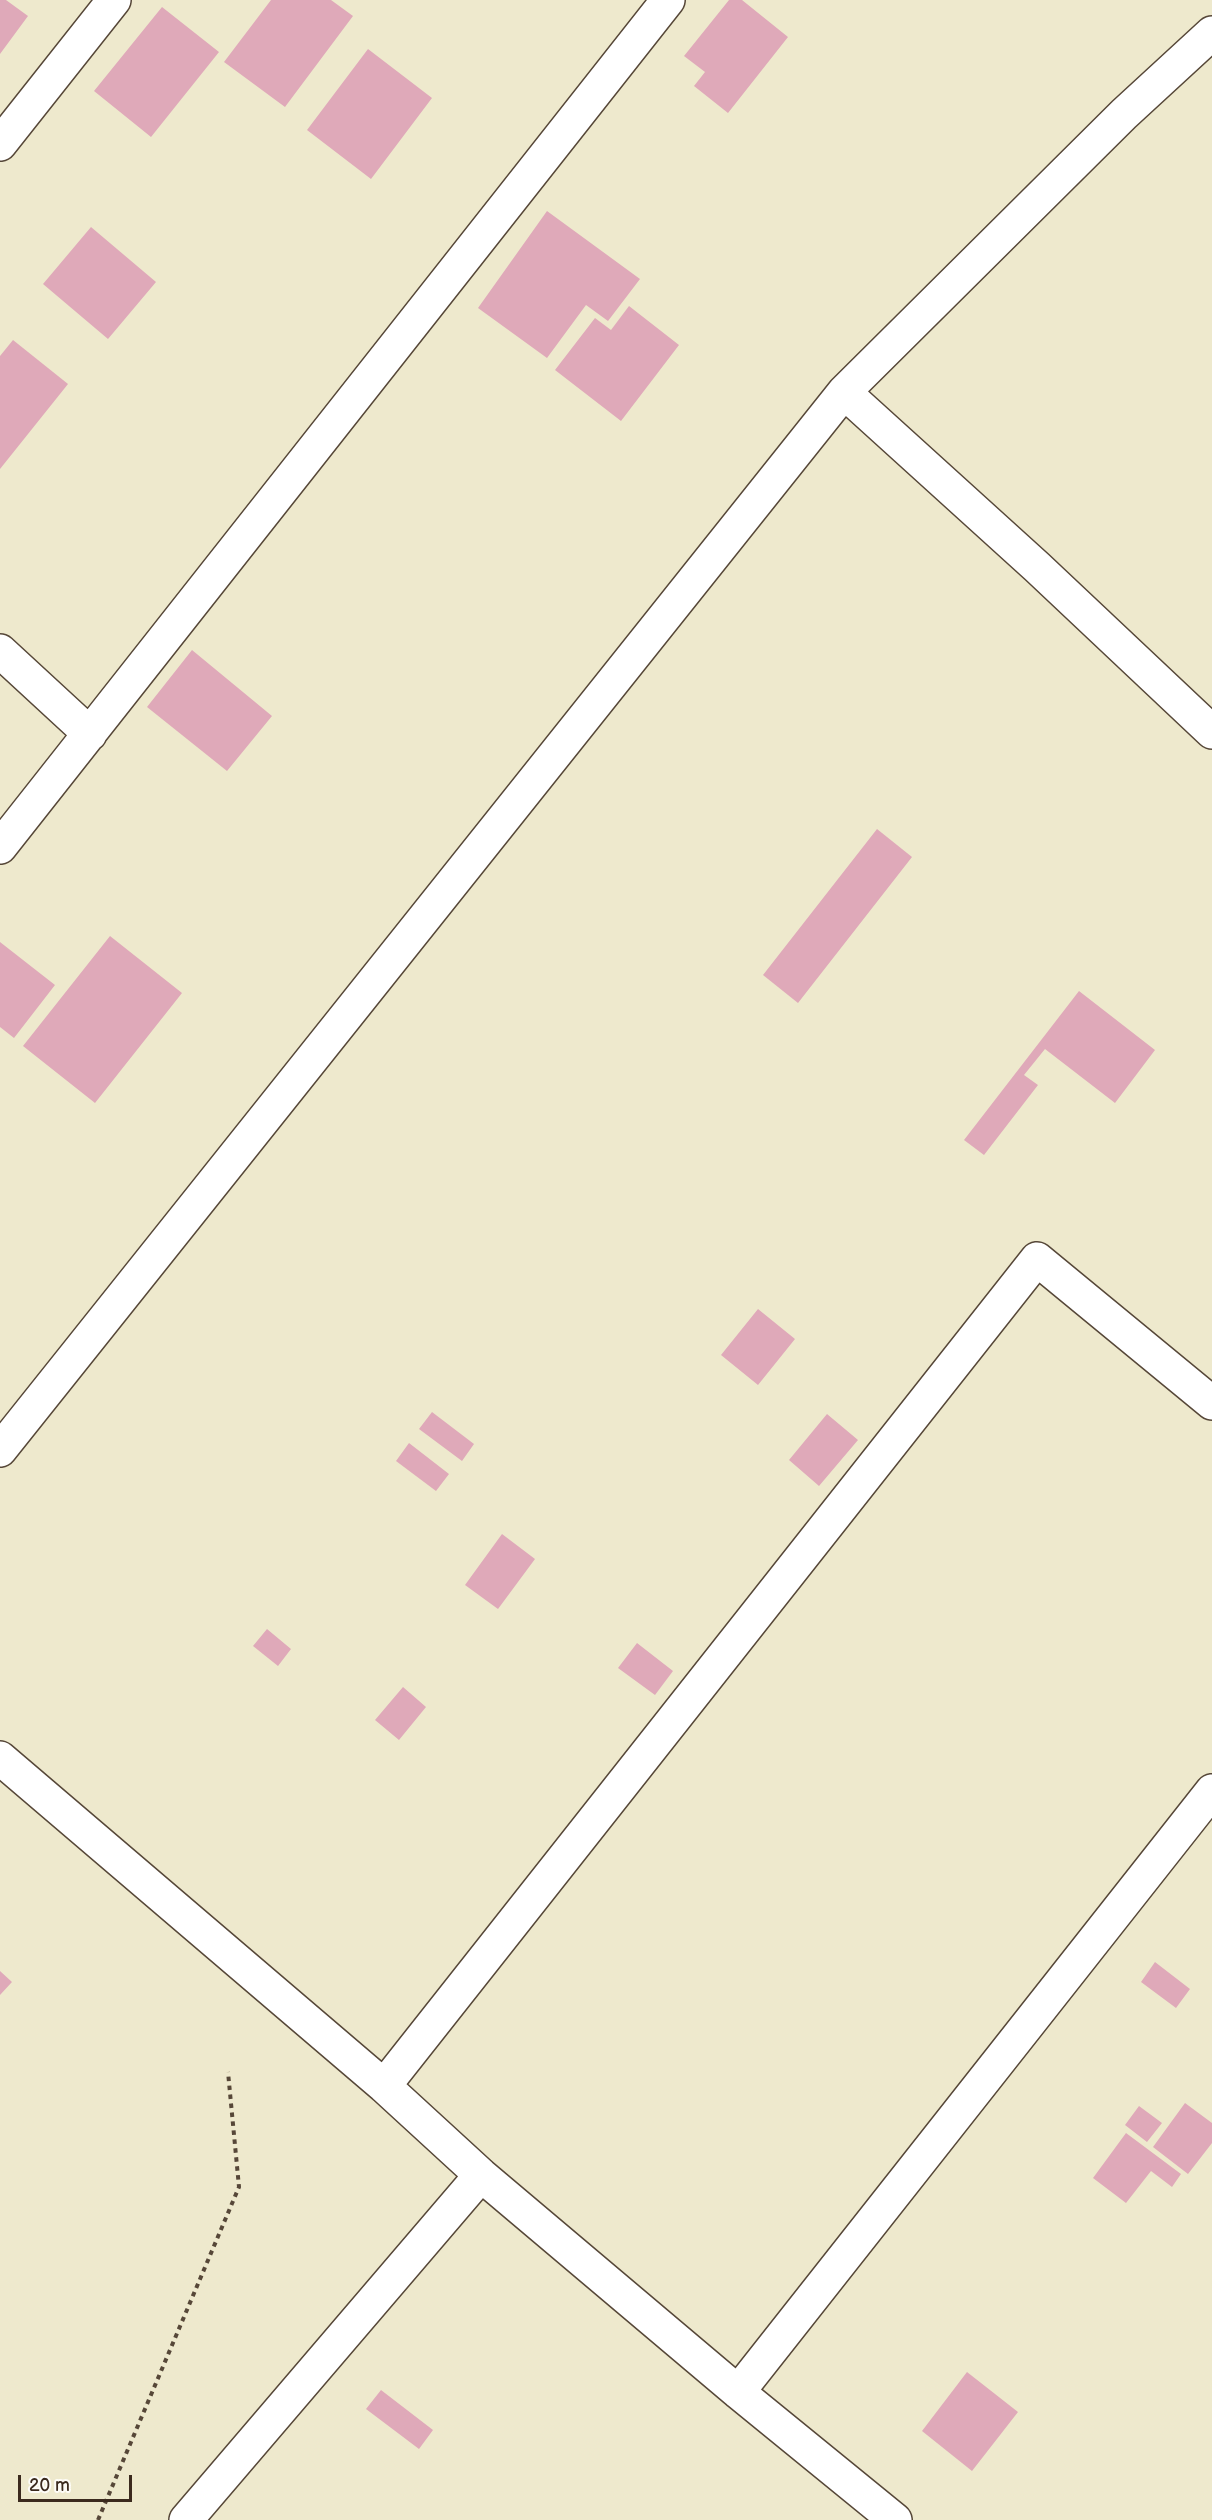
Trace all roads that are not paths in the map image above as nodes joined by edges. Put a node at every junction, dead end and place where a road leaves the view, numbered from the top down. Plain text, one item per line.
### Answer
1 (114, 0) edge
2 (668, 0) edge
3 (1212, 33) edge
4 (0, 144) edge
5 (844, 392) junction
6 (0, 651) edge
7 (1212, 732) edge
8 (90, 735) junction
9 (0, 847) edge
10 (1212, 1403) edge
11 (0, 1450) edge
12 (0, 1758) edge
13 (1212, 1791) edge
14 (384, 2086) junction
15 (482, 2175) junction
16 (738, 2392) junction
17 (186, 2520) edge
18 (895, 2520) edge

1 - 4 street
2 - 8 street
3 - 5 street
5 - 7 street
5 - 11 street
6 - 8 street
8 - 9 street
10 - 14 street
12 - 14 street
13 - 16 street
14 - 15 street
15 - 16 street
15 - 17 street
16 - 18 street

